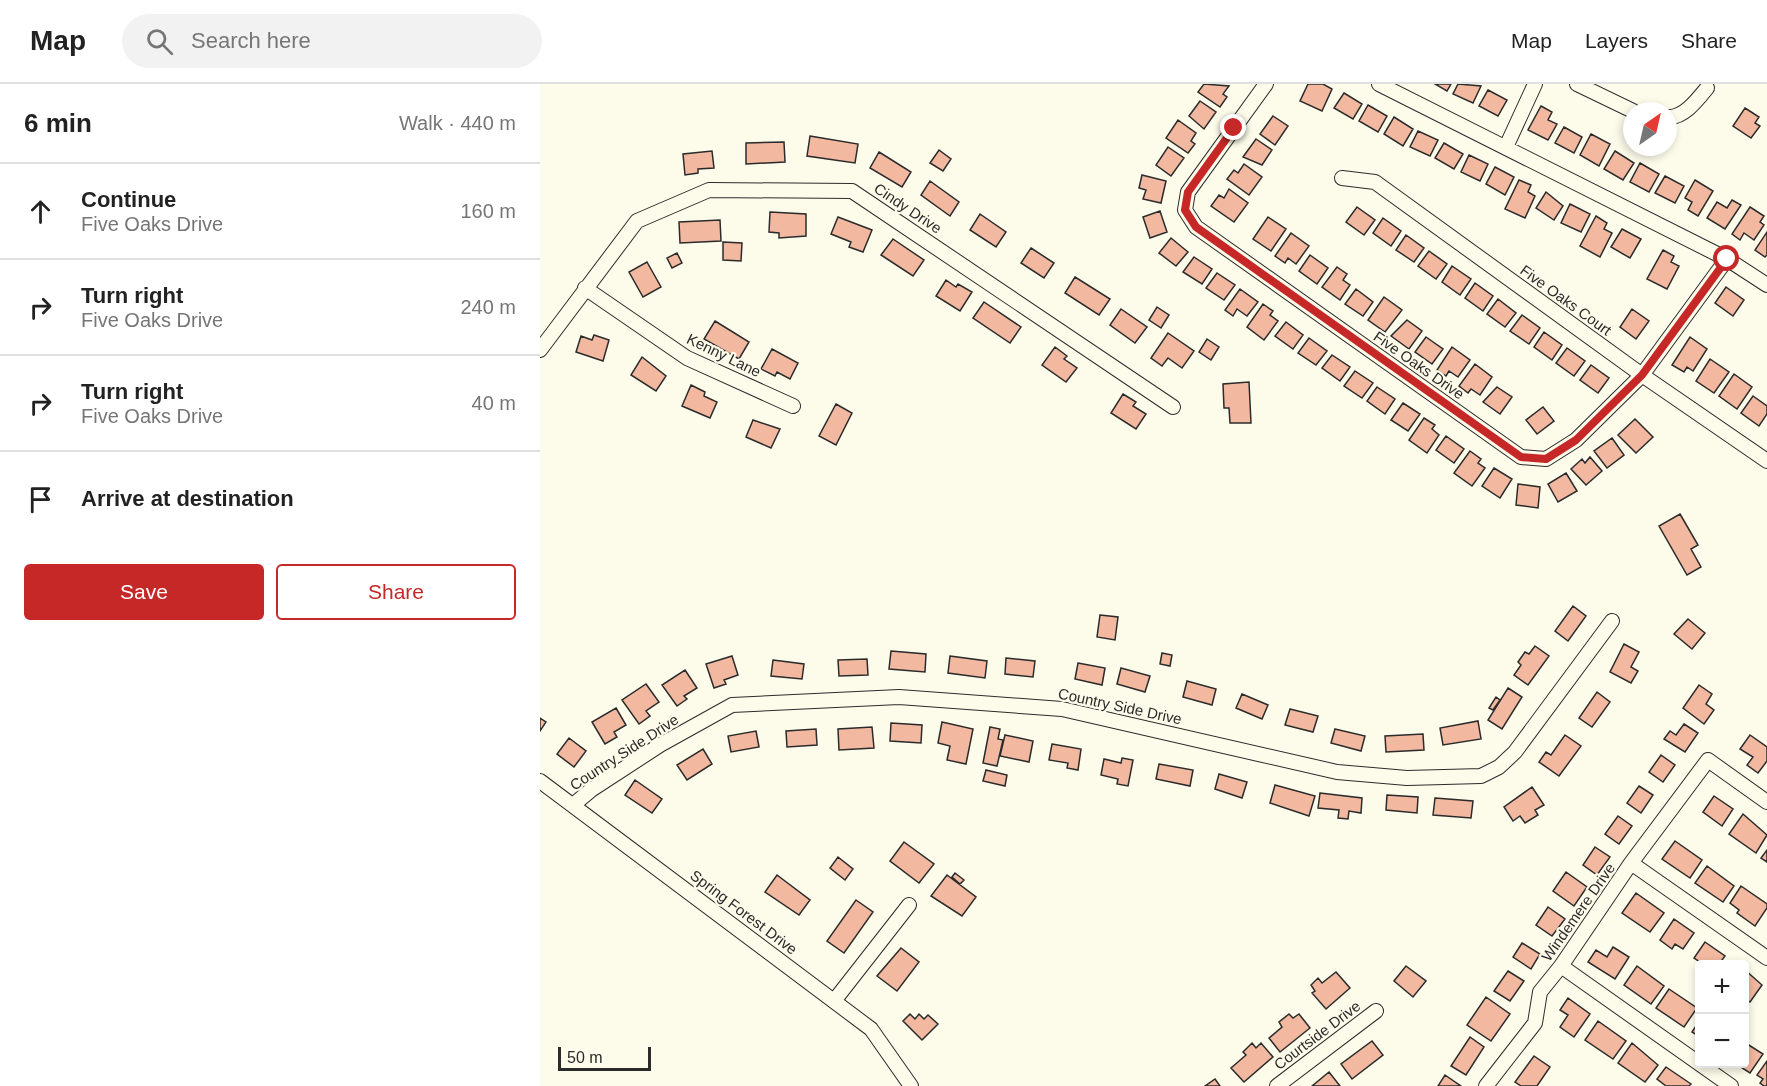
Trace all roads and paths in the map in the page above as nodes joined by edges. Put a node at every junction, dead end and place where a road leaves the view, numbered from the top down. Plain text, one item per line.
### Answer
1 (1266, 84) edge
2 (1379, 84) edge
3 (1535, 84) edge
4 (1577, 84) edge
5 (1707, 88) dead end
6 (1623, 106) edge
7 (1677, 115) edge
8 (1506, 147) junction
9 (1342, 178) dead end
10 (1727, 259) junction
11 (1767, 285) edge
12 (585, 288) junction
13 (540, 350) edge
14 (1642, 375) junction
15 (793, 406) dead end
16 (1173, 407) dead end
17 (1767, 461) edge
18 (1612, 621) dead end
19 (540, 781) edge
20 (1767, 802) edge
21 (573, 805) junction
22 (1631, 863) junction
23 (909, 905) dead end
24 (1767, 958) edge
25 (1561, 966) junction
26 (834, 1001) junction
27 (1376, 1011) dead end
28 (1487, 1085) edge
29 (911, 1086) edge
30 (1277, 1086) edge
31 (1731, 1086) edge

1 - 14 street, Five Oaks Drive
2 - 8 street
3 - 8 street
4 - 6 street
5 - 7 street
8 - 10 street
9 - 14 street, Five Oaks Court
10 - 11 street
10 - 14 street, Five Oaks Drive
12 - 13 street, Cindy Drive
12 - 15 street, Kenny Lane
12 - 16 street, Cindy Drive
14 - 17 street, Five Oaks Court
18 - 21 street, Country Side Drive
19 - 21 street, Spring Forest Drive
20 - 22 street, Windemere Drive
21 - 26 street, Spring Forest Drive
22 - 24 street
22 - 25 street, Windemere Drive
23 - 26 street
25 - 28 street, Windemere Drive
25 - 31 street
26 - 29 street, Spring Forest Drive
27 - 30 street, Courtside Drive

